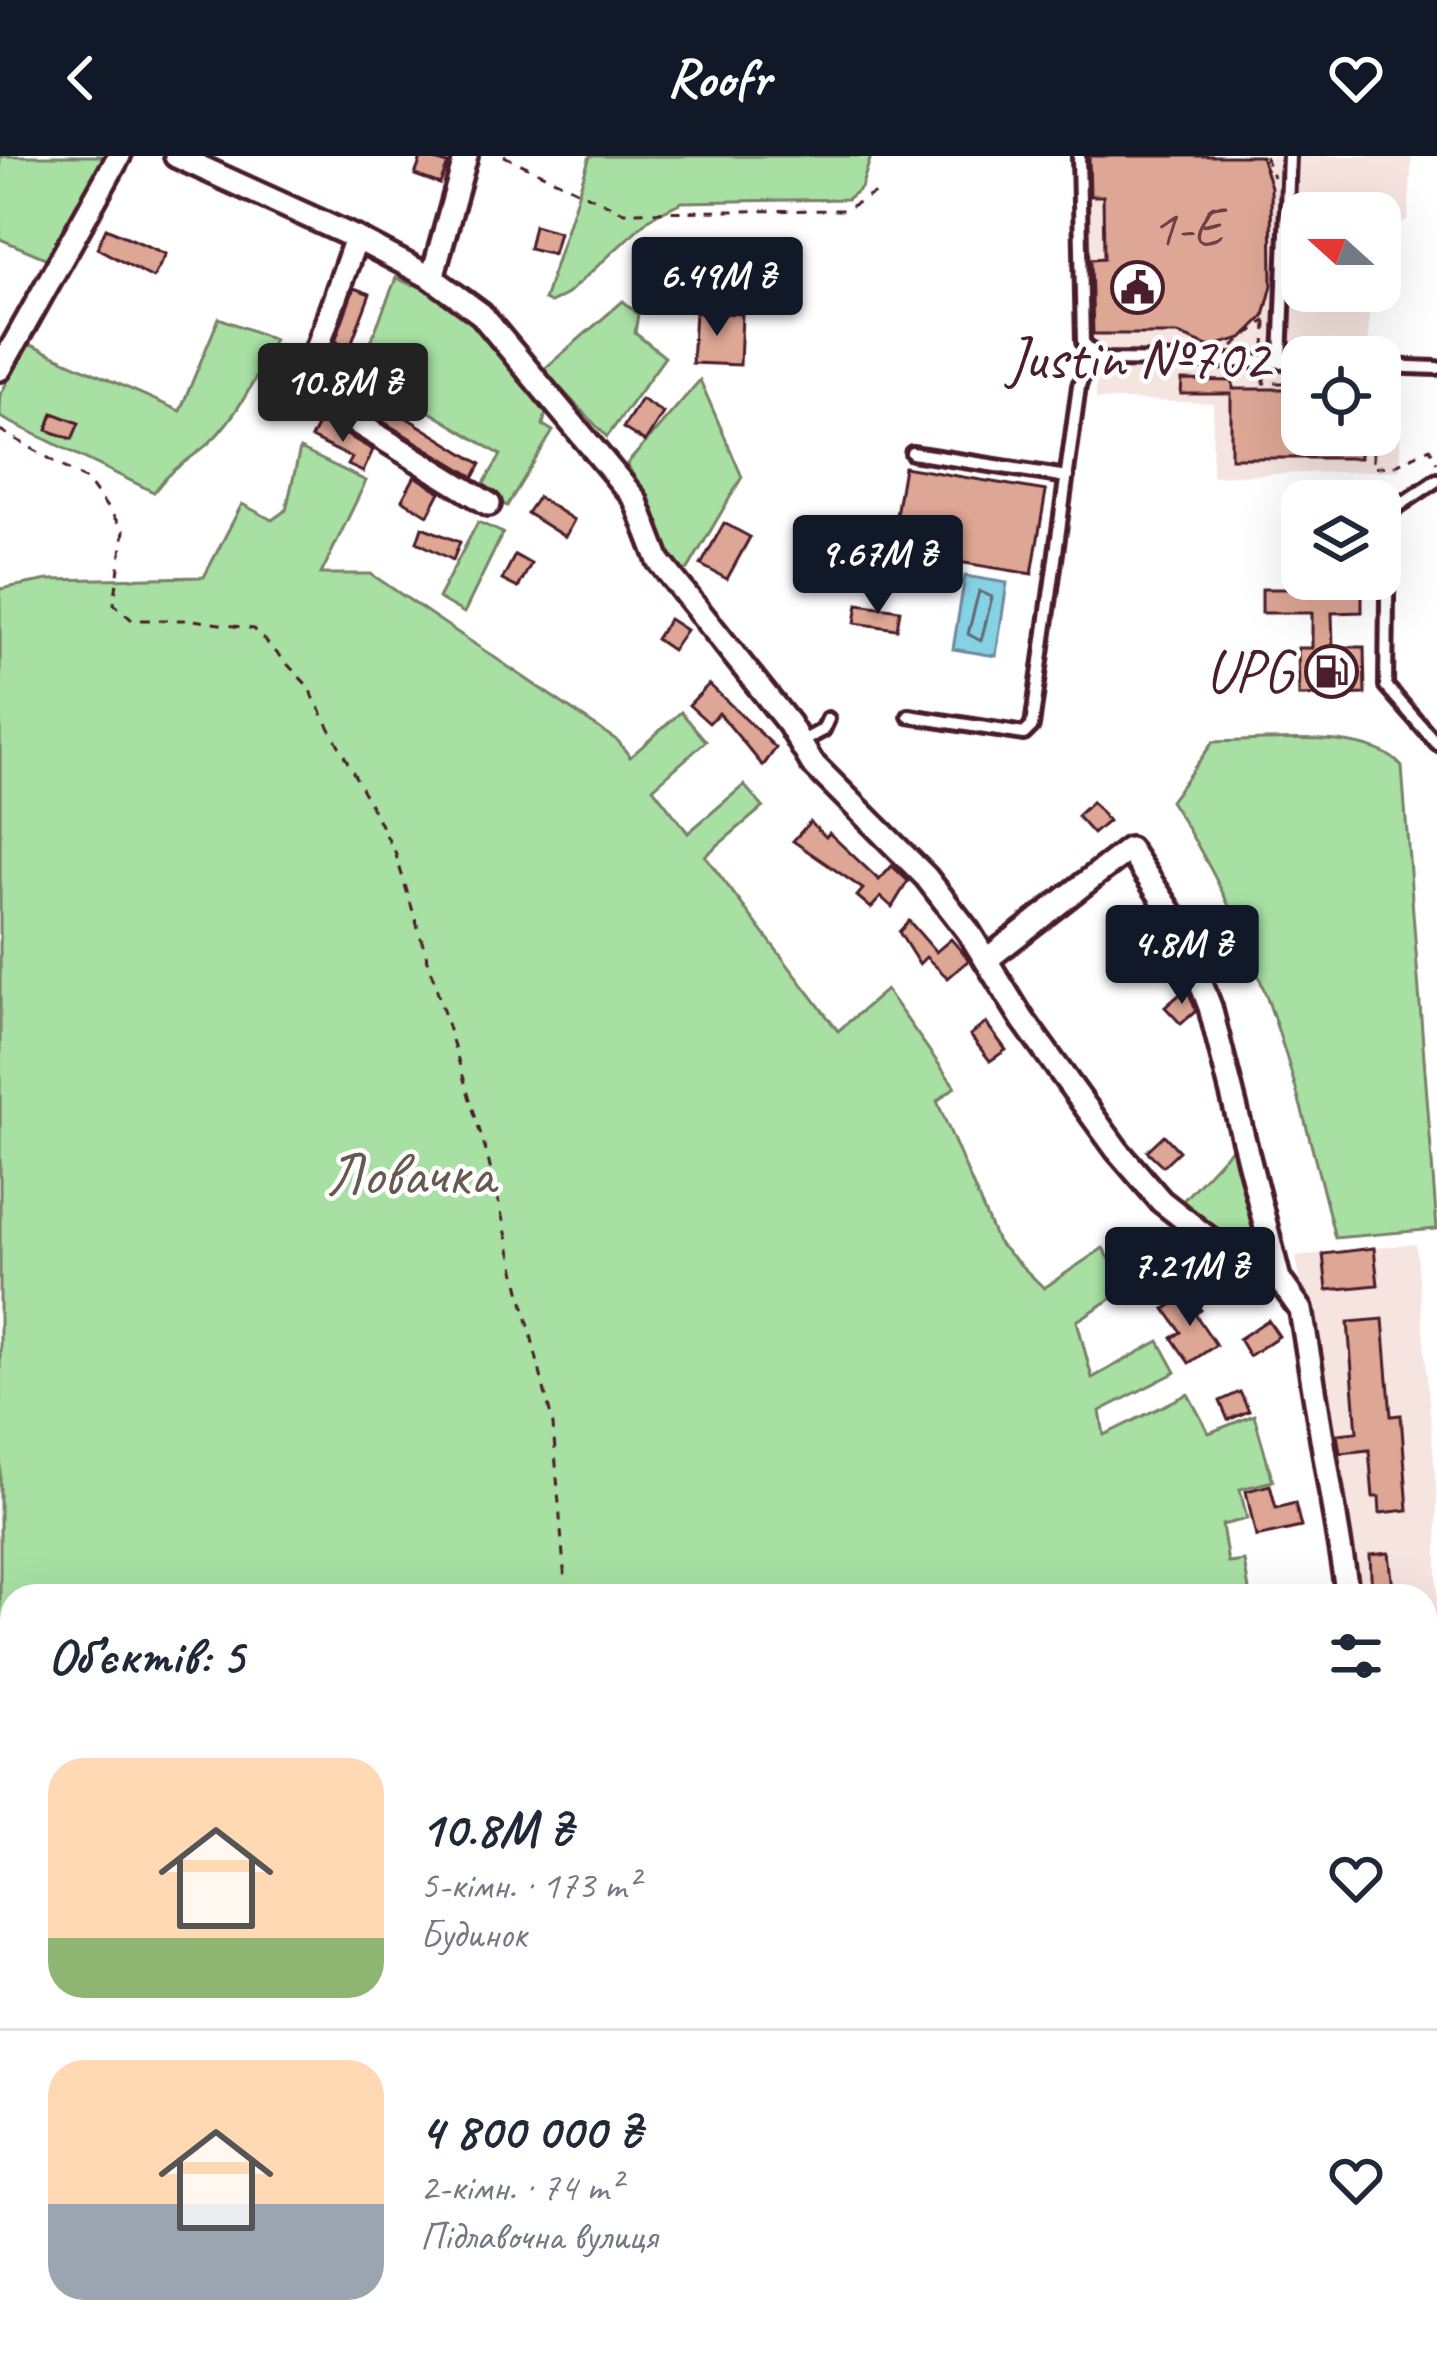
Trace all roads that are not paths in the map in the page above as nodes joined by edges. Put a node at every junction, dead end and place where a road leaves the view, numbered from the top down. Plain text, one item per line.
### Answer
1 (119, 156) edge
2 (176, 156) edge
3 (466, 156) edge
4 (1079, 156) edge
5 (1289, 156) edge
6 (356, 238) junction
7 (432, 278) junction
8 (1282, 336) edge
9 (1090, 353) junction
10 (1281, 361) edge
11 (1401, 367) edge
12 (1437, 368) edge
13 (0, 369) edge
14 (912, 453) dead end
15 (1067, 477) junction
16 (1437, 480) edge
17 (489, 504) dead end
18 (909, 716) dead end
19 (828, 719) dead end
20 (801, 742) junction
21 (1437, 744) edge
22 (986, 960) junction
23 (1279, 1279) junction
24 (1346, 1584) edge

1 - 13 street
2 - 6 street
3 - 7 street
4 - 9 lane
5 - 8 lane
6 - 7 street
6 - 17 street
7 - 20 street
9 - 10 lane
9 - 15 lane
11 - 12 lane
14 - 15 lane
15 - 18 lane
16 - 21 lane
19 - 20 lane
20 - 22 street
22 - 23 street
22 - 23 street
23 - 24 street

